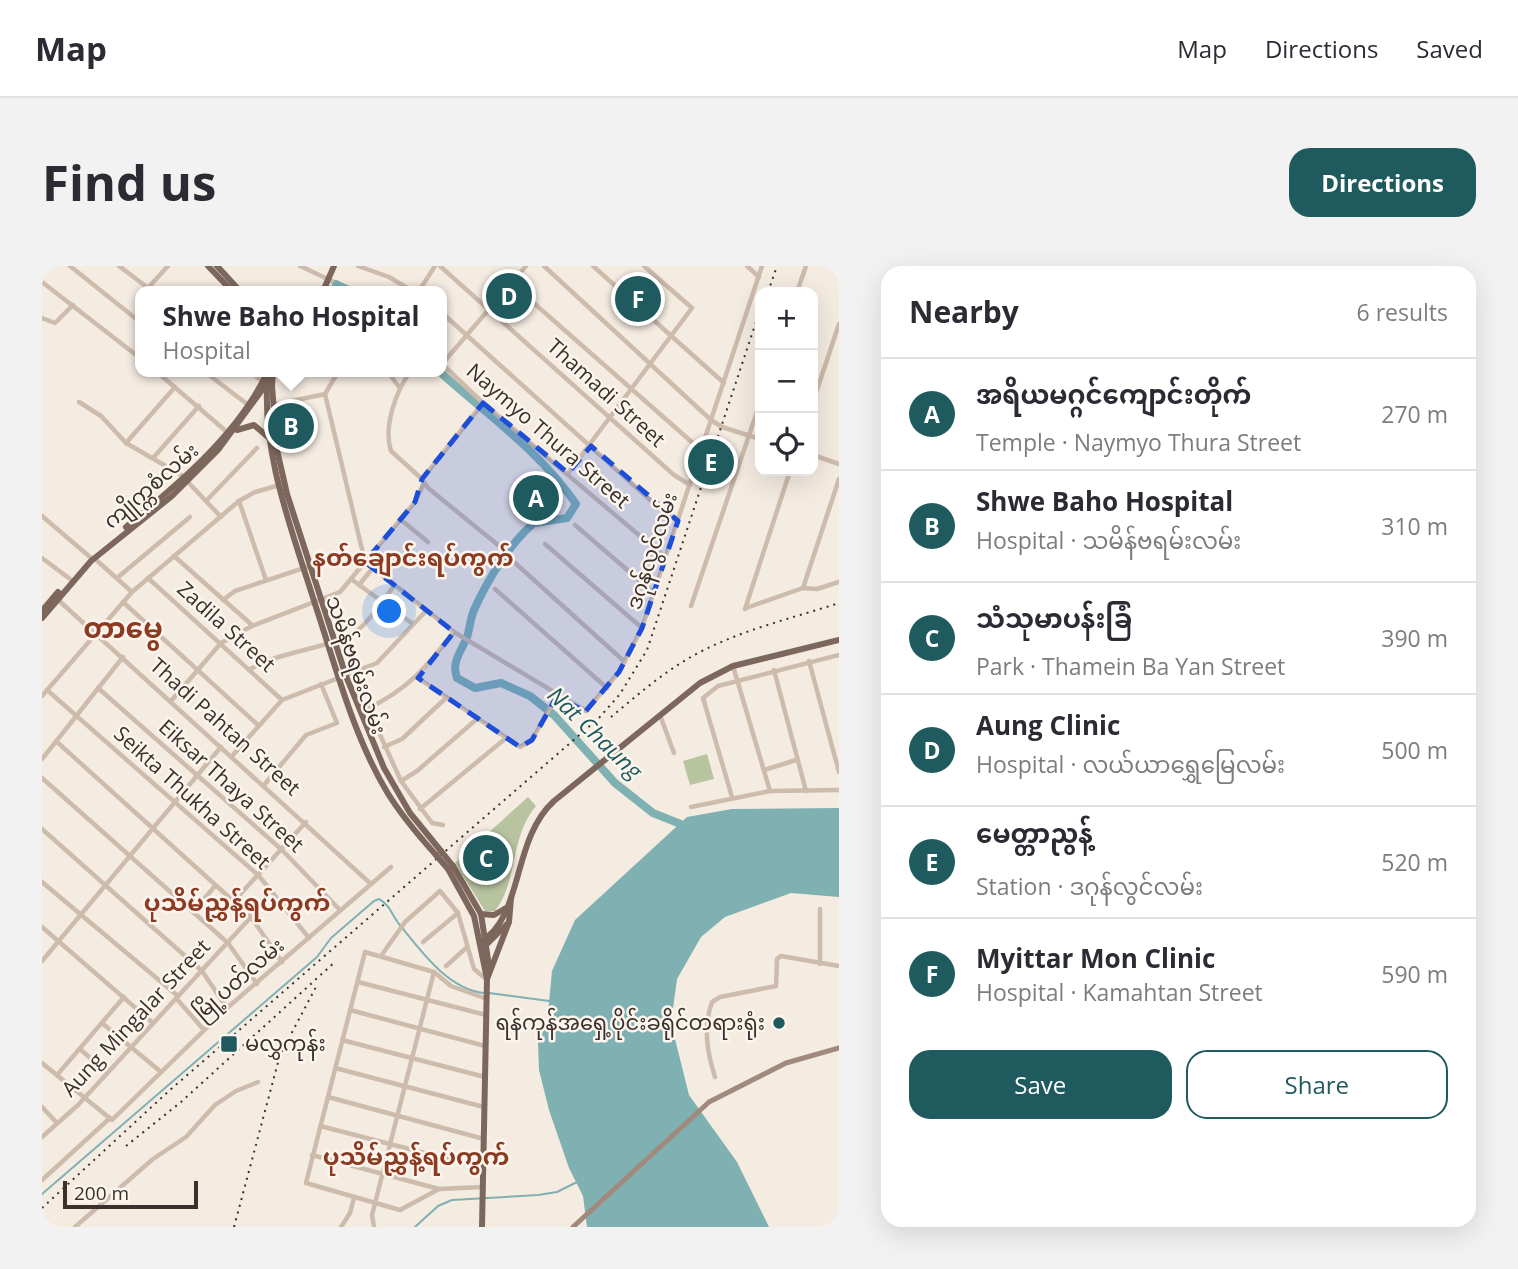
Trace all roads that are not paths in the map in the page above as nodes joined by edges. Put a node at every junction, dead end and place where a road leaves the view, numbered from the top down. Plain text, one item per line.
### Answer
1 (70, 266) edge
2 (119, 266) edge
3 (167, 266) edge
4 (208, 266) edge
5 (300, 266) edge
6 (336, 266) edge
7 (358, 266) edge
8 (435, 266) edge
9 (440, 266) edge
10 (525, 266) edge
11 (544, 266) edge
12 (593, 266) edge
13 (604, 266) edge
14 (644, 266) edge
15 (747, 266) edge
16 (762, 266) edge
17 (806, 266) edge
18 (217, 269) edge
19 (599, 272) junction
20 (759, 277) junction
21 (42, 282) edge
22 (511, 283) junction
23 (145, 286) edge
24 (153, 286) edge
25 (229, 286) edge
26 (235, 286) edge
27 (328, 286) edge
28 (404, 286) edge
29 (422, 286) edge
30 (799, 287) edge
31 (73, 305) junction
32 (488, 308) junction
33 (135, 317) edge
34 (447, 317) edge
35 (42, 318) edge
36 (839, 324) edge
37 (467, 333) junction
38 (671, 337) junction
39 (135, 353) edge
40 (447, 358) edge
41 (650, 365) junction
42 (447, 369) edge
43 (163, 377) edge
44 (212, 377) edge
45 (257, 377) edge
46 (268, 377) edge
47 (270, 377) edge
48 (335, 377) edge
49 (392, 377) edge
50 (406, 377) edge
51 (265, 383) junction
52 (724, 383) junction
53 (176, 387) junction
54 (399, 387) junction
55 (818, 387) edge
56 (632, 391) junction
57 (325, 394) junction
58 (79, 402) dead end
59 (247, 404) junction
60 (482, 404) junction
61 (273, 405) junction
62 (199, 406) junction
63 (757, 413) edge
64 (611, 419) junction
65 (711, 420) junction
66 (235, 431) junction
67 (227, 432) junction
68 (749, 436) junction
69 (755, 438) edge
70 (271, 441) junction
71 (126, 443) junction
72 (591, 446) junction
73 (257, 448) dead end
74 (702, 451) junction
75 (818, 457) edge
76 (153, 458) junction
77 (839, 464) edge
78 (568, 472) junction
79 (788, 476) edge
80 (185, 479) junction
81 (839, 479) edge
82 (423, 481) junction
83 (282, 485) junction
84 (690, 485) junction
85 (206, 501) junction
86 (239, 501) junction
87 (42, 516) edge
88 (190, 517) dead end
89 (221, 517) junction
90 (400, 519) junction
91 (678, 521) junction
92 (575, 525) dead end
93 (428, 542) dead end
94 (545, 544) dead end
95 (498, 545) dead end
96 (174, 556) junction
97 (92, 557) junction
98 (42, 558) edge
99 (666, 558) junction
100 (365, 562) junction
101 (514, 562) dead end
102 (307, 567) junction
103 (372, 568) junction
104 (117, 578) junction
105 (148, 578) junction
106 (70, 579) junction
107 (351, 579) junction
108 (266, 580) junction
109 (839, 582) edge
110 (359, 585) junction
111 (394, 586) junction
112 (803, 588) junction
113 (495, 589) dead end
114 (132, 592) junction
115 (654, 593) junction
116 (56, 598) junction
117 (223, 600) junction
118 (382, 601) junction
119 (45, 602) edge
120 (123, 602) junction
121 (318, 602) junction
122 (691, 606) dead end
123 (42, 611) edge
124 (425, 612) junction
125 (42, 618) edge
126 (413, 624) junction
127 (252, 626) junction
128 (642, 628) junction
129 (96, 632) junction
130 (454, 632) junction
131 (331, 641) junction
132 (838, 641) edge
133 (221, 643) junction
134 (839, 655) edge
135 (123, 657) junction
136 (809, 661) junction
137 (625, 662) junction
138 (733, 666) junction
139 (197, 670) junction
140 (249, 670) junction
141 (774, 670) junction
142 (342, 677) junction
143 (418, 678) junction
144 (738, 680) junction
145 (320, 684) junction
146 (98, 688) junction
147 (607, 688) junction
148 (47, 690) junction
149 (556, 695) junction
150 (42, 696) edge
151 (447, 697) junction
152 (282, 700) junction
153 (171, 701) junction
154 (368, 708) junction
155 (359, 713) junction
156 (660, 715) junction
157 (76, 716) junction
158 (478, 718) junction
159 (258, 725) junction
160 (507, 738) junction
161 (56, 741) junction
162 (222, 747) junction
163 (384, 747) junction
164 (674, 752) dead end
165 (232, 756) junction
166 (42, 759) edge
167 (797, 760) junction
168 (764, 770) junction
169 (839, 772) edge
170 (196, 777) junction
171 (42, 778) edge
172 (401, 781) junction
173 (264, 785) junction
174 (839, 790) edge
175 (770, 791) junction
176 (806, 791) junction
177 (732, 797) junction
178 (174, 803) junction
179 (691, 807) dead end
180 (420, 809) junction
181 (306, 822) junction
182 (443, 825) dead end
183 (42, 829) edge
184 (152, 829) junction
185 (281, 849) junction
186 (438, 853) junction
187 (130, 856) junction
188 (391, 867) dead end
189 (259, 876) junction
190 (42, 882) edge
191 (371, 884) junction
192 (104, 885) junction
193 (215, 886) junction
194 (469, 897) junction
195 (511, 898) junction
196 (234, 901) junction
197 (506, 908) junction
198 (820, 909) dead end
199 (340, 910) junction
200 (193, 912) junction
201 (458, 913) junction
202 (80, 914) junction
203 (481, 914) junction
204 (251, 917) junction
205 (509, 922) junction
206 (42, 927) edge
207 (309, 938) junction
208 (58, 941) junction
209 (423, 942) dead end
210 (228, 943) junction
211 (484, 943) junction
212 (466, 948) junction
213 (381, 956) junction
214 (42, 961) edge
215 (282, 962) junction
216 (820, 964) junction
217 (446, 966) dead end
218 (839, 966) edge
219 (202, 971) junction
220 (489, 971) junction
221 (434, 972) junction
222 (487, 979) junction
223 (358, 982) junction
224 (257, 984) junction
225 (124, 997) junction
226 (177, 997) junction
227 (487, 999) junction
228 (427, 1000) junction
229 (227, 1008) junction
230 (350, 1010) junction
231 (486, 1014) junction
232 (102, 1023) junction
233 (153, 1023) junction
234 (419, 1029) junction
235 (204, 1030) junction
236 (342, 1040) junction
237 (485, 1046) junction
238 (131, 1047) junction
239 (839, 1048) edge
240 (80, 1049) junction
241 (412, 1058) junction
242 (42, 1063) edge
243 (335, 1068) junction
244 (161, 1072) junction
245 (107, 1073) junction
246 (57, 1076) junction
247 (485, 1077) junction
248 (715, 1077) dead end
249 (258, 1082) dead end
250 (405, 1086) junction
251 (85, 1097) junction
252 (328, 1097) junction
253 (42, 1107) edge
254 (485, 1107) junction
255 (397, 1115) junction
256 (111, 1119) junction
257 (57, 1123) junction
258 (320, 1126) junction
259 (42, 1137) edge
260 (484, 1139) junction
261 (390, 1144) junction
262 (313, 1155) junction
263 (483, 1168) junction
264 (381, 1175) junction
265 (42, 1180) edge
266 (483, 1187) junction
267 (439, 1189) junction
268 (354, 1198) junction
269 (375, 1203) junction
270 (75, 1227) edge
271 (341, 1227) edge
272 (374, 1227) edge
273 (482, 1227) edge
274 (573, 1227) edge

1 - 33 street
2 - 23 street
3 - 24 street
4 - 18 main road
5 - 27 street
6 - 27 main road
7 - 28 street
8 - 29 street
9 - 32 street, Thamadi Street
10 - 22 street
11 - 41 street
12 - 19 street
13 - 19 street
14 - 38 street
15 - 20 street
16 - 20 street, ဒဂုန်လွင်လမ်း
17 - 30 street
18 - 25 main road
18 - 26 main road
19 - 38 street
20 - 52 street, ဒဂုန်လွင်လမ်း
21 - 31 street
22 - 32 street
22 - 56 street
31 - 35 street
31 - 39 street
32 - 37 street
32 - 64 street, Thamadi Street
34 - 37 street
36 - 55 street
37 - 40 street
37 - 72 street
38 - 41 street
38 - 52 street
41 - 56 street
41 - 65 street
42 - 60 street, Naymyo Thura Street
43 - 53 street
44 - 59 street
45 - 51 street
46 - 51 main road, ကျိုက္ကစံလမ်း
47 - 61 main road
48 - 57 street
49 - 54 street
50 - 54 street
51 - 59 main road, ကျိုက္ကစံလမ်း
51 - 66 main road, ကျိုက္ကစံလမ်း
51 - 70 main road, သမိန်ဗရမ်းလမ်း
52 - 65 street, ဒဂုန်လွင်လမ်း
53 - 62 street
53 - 71 street
54 - 82 street
56 - 64 street
56 - 74 street
57 - 61 street
57 - 100 street
58 - 71 street
59 - 67 main road, ကျိုက္ကစံလမ်း
60 - 78 street, Naymyo Thura Street
60 - 82 street
61 - 83 main road
62 - 67 street
62 - 76 street
63 - 68 street
64 - 72 street
64 - 84 street, Thamadi Street
65 - 68 street
65 - 74 street, ဒဂုန်လွင်လမ်း
66 - 70 main road
66 - 80 main road, ကျိုက္ကစံလမ်း
67 - 80 main road, ကျိုက္ကစံလမ်း
68 - 69 street
68 - 122 street
70 - 83 main road, သမိန်ဗရမ်းလမ်း
71 - 76 street
72 - 78 street
72 - 91 street
73 - 85 street
74 - 84 street, ဒဂုန်လွင်လမ်း
75 - 77 street
76 - 80 street
78 - 99 street, Naymyo Thura Street
79 - 112 street
80 - 85 street
80 - 97 main road, ကျိုက္ကစံလမ်း
81 - 112 street
82 - 90 street
82 - 95 street
83 - 86 street
83 - 102 main road, သမိန်ဗရမ်းလမ်း
84 - 91 street, ဒဂုန်လွင်လမ်း
85 - 89 street
86 - 89 street
86 - 108 street
87 - 97 street
88 - 104 street
89 - 96 street
90 - 93 street
90 - 100 street
91 - 99 street, ဒဂုန်လွင်လမ်း
92 - 115 street
94 - 128 street
96 - 105 street
96 - 117 street
97 - 104 street
97 - 106 main road, ကျိုက္ကစံလမ်း
97 - 116 main road, ကျိုက္ကစံလမ်း
98 - 106 street
99 - 115 street, ဒဂုန်လွင်လမ်း
100 - 103 street
100 - 107 street
101 - 137 street
102 - 108 street
102 - 121 main road, သမိန်ဗရမ်းလမ်း
103 - 110 street
103 - 111 street
104 - 114 street
105 - 114 street
105 - 133 street, Zadila Street
106 - 116 main road, ကျိုက္ကစံလမ်း
107 - 110 street
107 - 121 street
108 - 117 street
109 - 112 street
110 - 118 street
111 - 118 street
111 - 124 street
113 - 147 street
114 - 120 street
115 - 128 street, ဒဂုန်လွင်လမ်း
116 - 119 main road, ကျိုက္ကစံလမ်း
116 - 125 main road, ကျိုက္ကစံလမ်း
116 - 129 street, Thadi Pahtan Street
117 - 127 street
118 - 126 street
118 - 131 street
119 - 123 main road, ကျိုက္ကစံလမ်း
120 - 129 street
120 - 139 street
121 - 127 street
121 - 131 main road, သမိန်ဗရမ်းလမ်း
124 - 126 street
124 - 130 street
126 - 142 street
127 - 133 street
128 - 137 street, ဒဂုန်လွင်လမ်း
129 - 135 street, Thadi Pahtan Street
129 - 148 street
130 - 143 street
130 - 149 street
131 - 140 street
131 - 142 main road, သမိန်ဗရမ်းလမ်း
132 - 138 main road
133 - 139 street
133 - 140 street, Zadila Street
134 - 136 street
135 - 146 street
135 - 153 street, Thadi Pahtan Street
136 - 141 street
136 - 169 street
137 - 147 street, ဒဂုန်လွင်လမ်း
138 - 144 street
138 - 156 main road
139 - 153 street
139 - 159 street
140 - 152 street, Zadila Street
141 - 144 street
141 - 167 street
142 - 145 street
142 - 155 main road
142 - 186 main road, သမိန်ဗရမ်းလမ်း
143 - 151 street
143 - 154 street
144 - 168 street
144 - 177 street
145 - 152 street
145 - 173 street
146 - 157 street
146 - 170 street, Eiksar Thaya Street
147 - 149 street, ဒဂုန်လွင်လမ်း
148 - 150 street
148 - 157 street, Seikta Thukha Street
149 - 160 street
151 - 158 street
151 - 163 street
152 - 159 street
153 - 162 street, Thadi Pahtan Street
154 - 155 street
154 - 163 street
155 - 186 main road
156 - 164 street
156 - 195 main road
157 - 161 street
157 - 178 street, Seikta Thukha Street
158 - 160 street
158 - 172 street
159 - 165 street
160 - 180 street
161 - 166 street
161 - 184 street
162 - 165 street, Thadi Pahtan Street
162 - 170 street
163 - 172 street
165 - 173 street, Thadi Pahtan Street
167 - 168 street
167 - 176 street
168 - 175 street
170 - 178 street
170 - 185 street, Eiksar Thaya Street
171 - 187 street
172 - 180 street
173 - 181 street, Thadi Pahtan Street
174 - 176 street
175 - 176 street
175 - 177 street
177 - 179 street
178 - 184 street
178 - 189 street, Seikta Thukha Street
180 - 182 street
181 - 185 street
181 - 191 street, Thadi Pahtan Street
183 - 192 street
184 - 187 street
184 - 193 street
185 - 189 street
185 - 199 street, Eiksar Thaya Street
186 - 194 main road, သမိန်ဗရမ်းလမ်း, bridge
187 - 192 street
187 - 200 street
188 - 191 street, မြို့ပတ်လမ်း
189 - 196 street
189 - 207 street, Seikta Thukha Street
190 - 202 street
191 - 199 street, မြို့ပတ်လမ်း
192 - 202 street
192 - 219 street
193 - 196 street
193 - 200 street
194 - 203 main road
194 - 211 main road, သမိန်ဗရမ်းလမ်း
195 - 197 main road
195 - 205 main road
196 - 204 street
197 - 203 main road
197 - 211 main road
198 - 216 street
199 - 207 street, မြို့ပတ်လမ်း
200 - 210 street
201 - 209 street
201 - 212 street
201 - 213 street
202 - 208 street
202 - 226 street
203 - 211 main road
204 - 210 street, Aung Mingalar Street
204 - 215 street
205 - 211 main road
205 - 220 main road
206 - 208 street
207 - 215 street, မြို့ပတ်လမ်း
208 - 214 street
208 - 225 street
210 - 219 street, Aung Mingalar Street
210 - 224 street
211 - 220 main road
211 - 222 main road
212 - 217 street
212 - 222 street
213 - 221 street
213 - 223 street
215 - 224 street, မြို့ပတ်လမ်း
216 - 218 street
216 - 248 street
219 - 226 street, Aung Mingalar Street
219 - 229 street
220 - 222 main road
221 - 227 street
221 - 228 street
222 - 227 main road
223 - 228 street
223 - 230 street
224 - 229 street, မြို့ပတ်လမ်း
225 - 232 street
225 - 233 street
226 - 233 street, Aung Mingalar Street
226 - 235 street
227 - 231 main road
228 - 231 street
228 - 234 street
229 - 235 street, မြို့ပတ်လမ်း
230 - 234 street
230 - 236 street
231 - 237 main road
232 - 238 street
232 - 240 street
233 - 238 street, Aung Mingalar Street
234 - 237 street
234 - 241 street
235 - 244 street, မြို့ပတ်လမ်း
236 - 241 street
236 - 243 street
237 - 247 main road
238 - 244 street
238 - 245 street, Aung Mingalar Street
239 - 274 street
240 - 245 street
240 - 246 street
241 - 247 street
241 - 250 street
242 - 246 street
243 - 250 street
243 - 252 street
244 - 256 street, မြို့ပတ်လမ်း
245 - 251 street, Aung Mingalar Street
246 - 251 street
247 - 254 main road
249 - 270 street
250 - 254 street
250 - 255 street
251 - 256 street
251 - 257 street, Aung Mingalar Street
252 - 255 street
252 - 258 street
253 - 257 street
254 - 260 main road
255 - 260 street
255 - 261 street
256 - 265 street, မြို့ပတ်လမ်း
257 - 259 street, Aung Mingalar Street
258 - 261 street
258 - 262 street
260 - 263 main road
261 - 263 street
261 - 264 street
262 - 264 street
262 - 268 street
263 - 266 main road
264 - 267 street
264 - 269 street
266 - 267 street
266 - 273 main road
267 - 269 street
268 - 269 street
268 - 271 street
269 - 272 street

